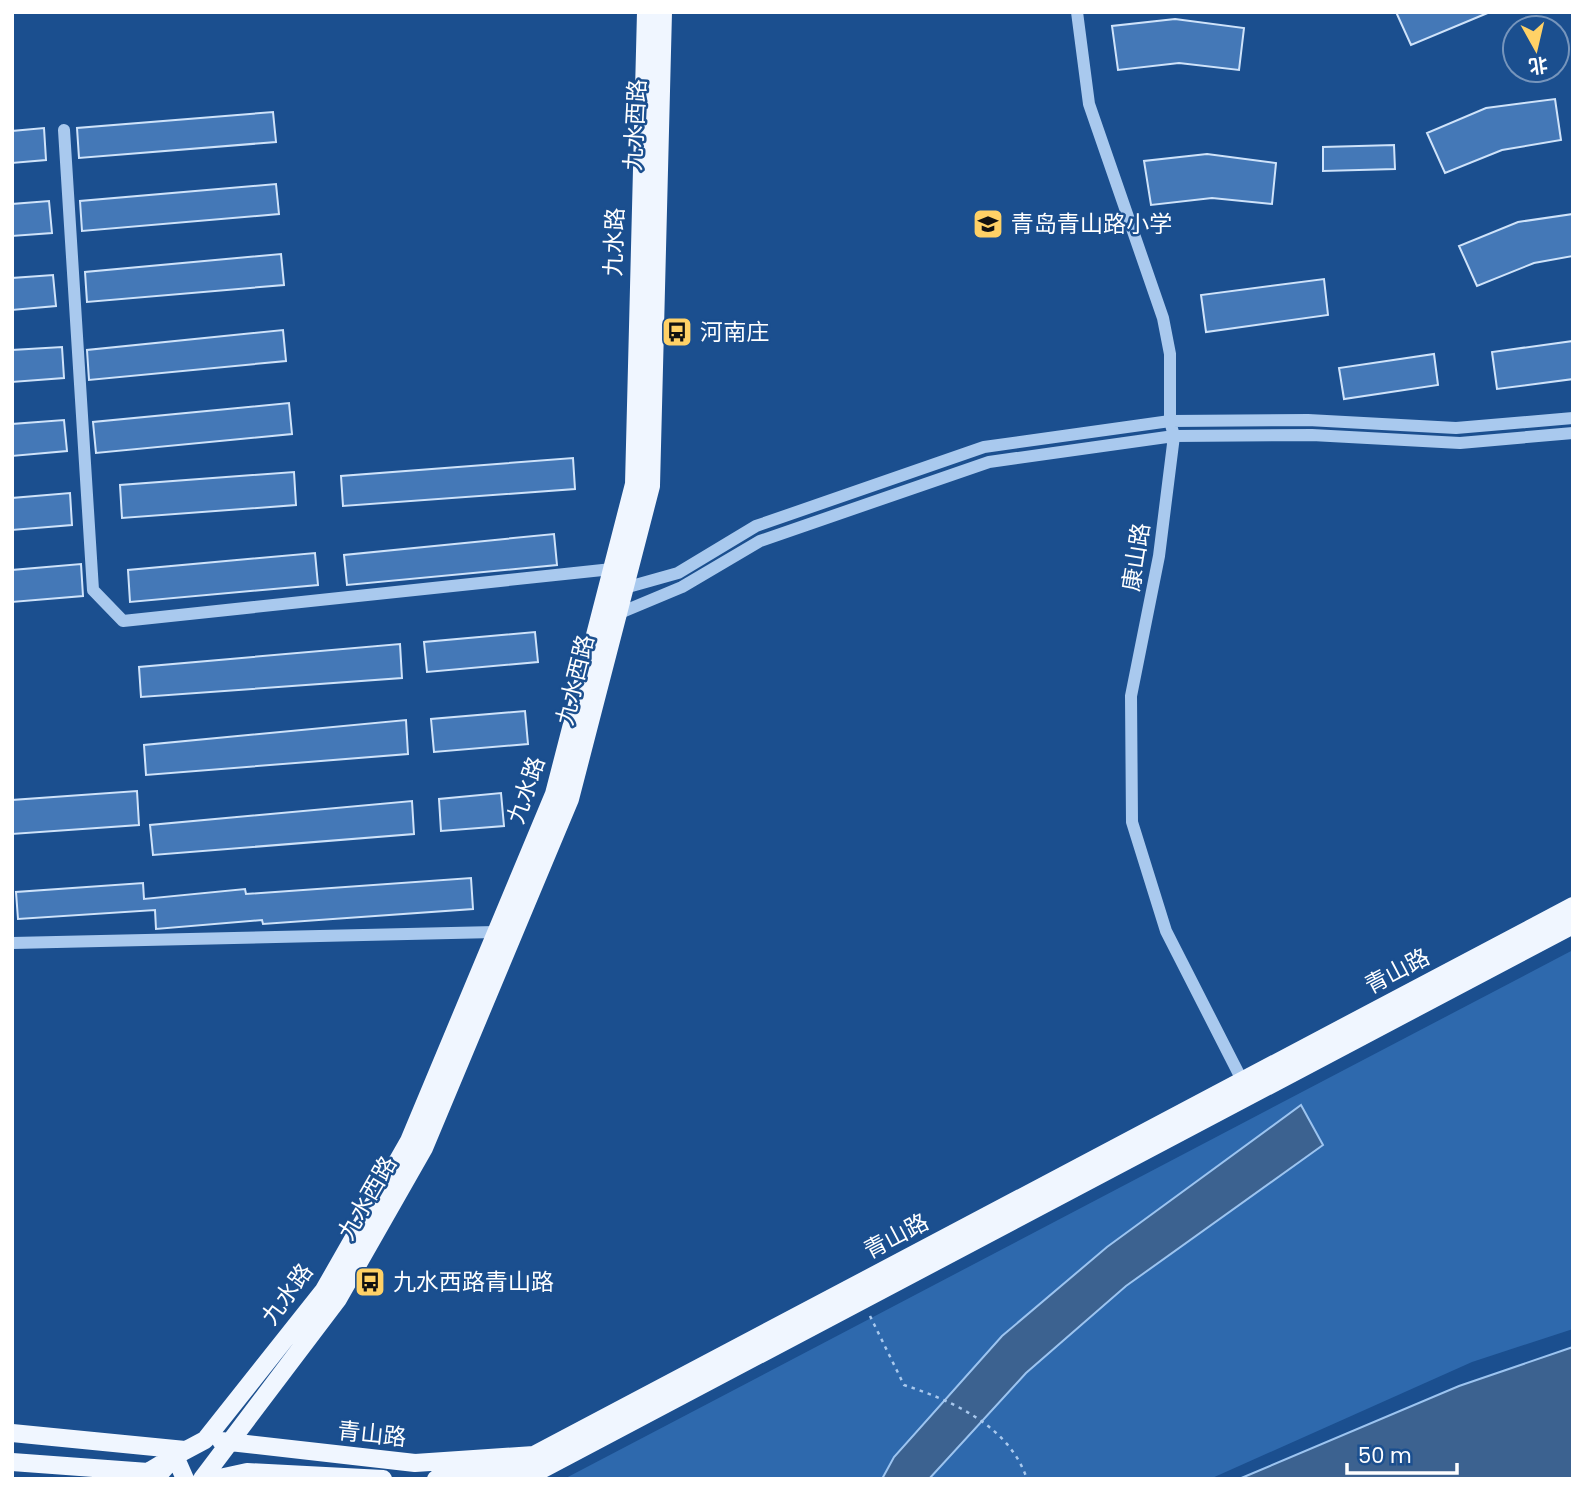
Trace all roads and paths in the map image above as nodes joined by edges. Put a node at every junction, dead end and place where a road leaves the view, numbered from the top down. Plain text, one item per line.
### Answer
1 (646, 12) edge
2 (663, 12) edge
3 (1077, 12) edge
4 (64, 130) dead end
5 (1573, 418) edge
6 (1170, 421) junction
7 (1573, 433) edge
8 (1174, 436) junction
9 (612, 569) junction
10 (615, 589) junction
11 (609, 614) junction
12 (1573, 906) edge
13 (1573, 925) edge
14 (495, 932) junction
15 (12, 943) edge
16 (1246, 1088) junction
17 (863, 1300) junction
18 (12, 1433) edge
19 (205, 1440) junction
20 (230, 1442) junction
21 (180, 1453) junction
22 (12, 1462) edge
23 (210, 1476) edge
24 (155, 1479) edge
25 (185, 1479) edge
26 (383, 1479) edge
27 (436, 1479) edge
28 (1027, 1479) edge

1 - 9 main road, 九水路
2 - 10 main road, 九水西路
3 - 6 street, 康山路
4 - 9 street
5 - 6 street
6 - 8 street, 康山路
6 - 10 street
7 - 8 street
8 - 11 street
8 - 16 street, 康山路
9 - 10 main road, 九水路
10 - 11 main road, 九水西路
11 - 14 main road, 九水路
11 - 20 main road, 九水西路
12 - 16 main road, 青山路
13 - 16 main road, 青山路
14 - 15 street
14 - 19 main road, 九水路
16 - 17 main road, 青山路
16 - 20 main road, 青山路
17 - 27 main road, 青山路
17 - 28 path
18 - 21 main road
19 - 20 main road, 青山路
19 - 21 main road, 九水路
19 - 23 main road
20 - 23 main road
21 - 22 main road
21 - 23 main road
21 - 24 main road, 九水路
21 - 25 main road
23 - 26 main road, 青山路

